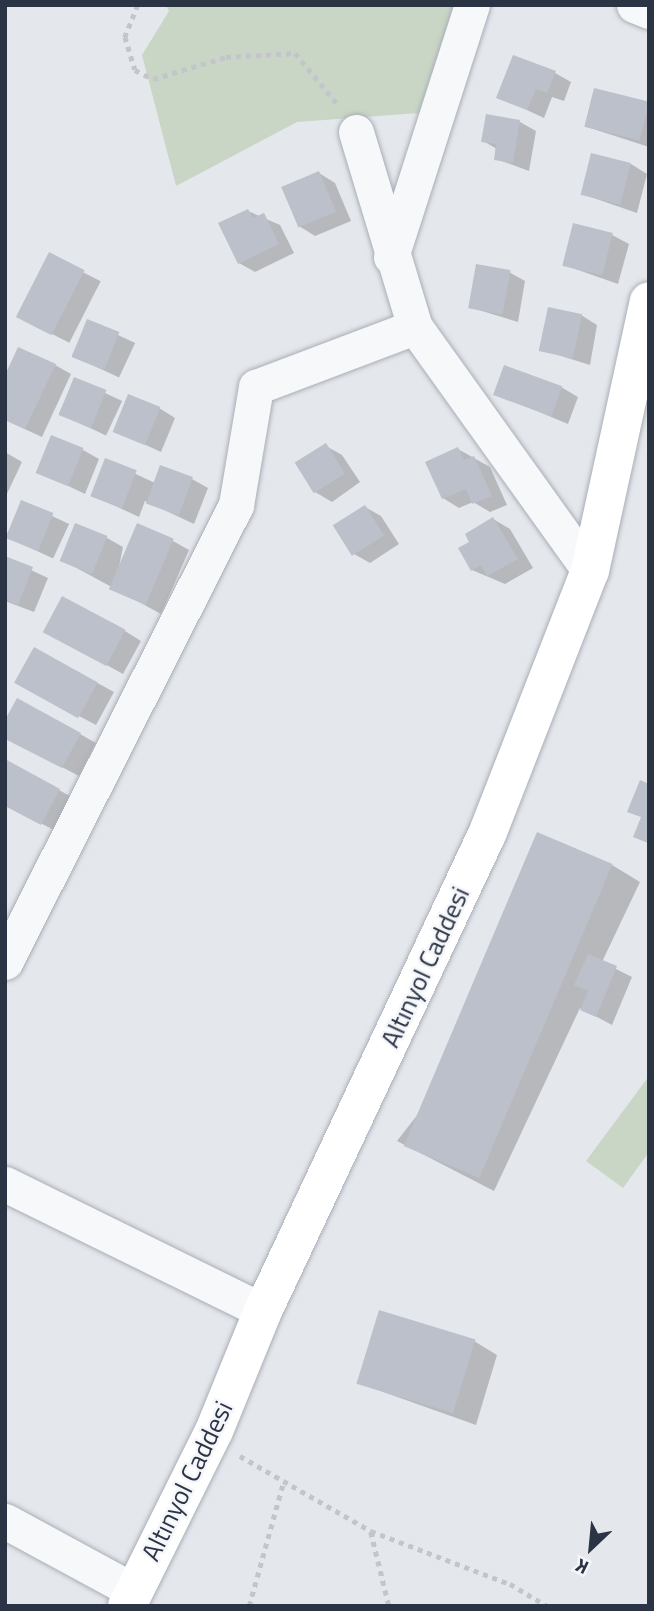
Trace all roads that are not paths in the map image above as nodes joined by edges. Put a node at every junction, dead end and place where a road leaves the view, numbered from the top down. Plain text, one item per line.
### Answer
1 (472, 5) edge
2 (634, 5) edge
3 (649, 11) edge
4 (356, 132) road end
5 (391, 257) junction
6 (649, 301) edge
7 (415, 327) junction
8 (643, 367) edge
9 (590, 570) junction
10 (5, 961) edge
11 (5, 1184) edge
12 (263, 1311) junction
13 (5, 1521) edge
14 (131, 1598) edge

1 - 5 street
2 - 3 street
4 - 5 street
5 - 7 street
6 - 8 main road, Altınyol Caddesi
7 - 9 street
7 - 10 street
8 - 9 main road, Altınyol Caddesi
9 - 12 main road, Altınyol Caddesi
11 - 12 street
12 - 14 main road, Altınyol Caddesi
13 - 14 street

